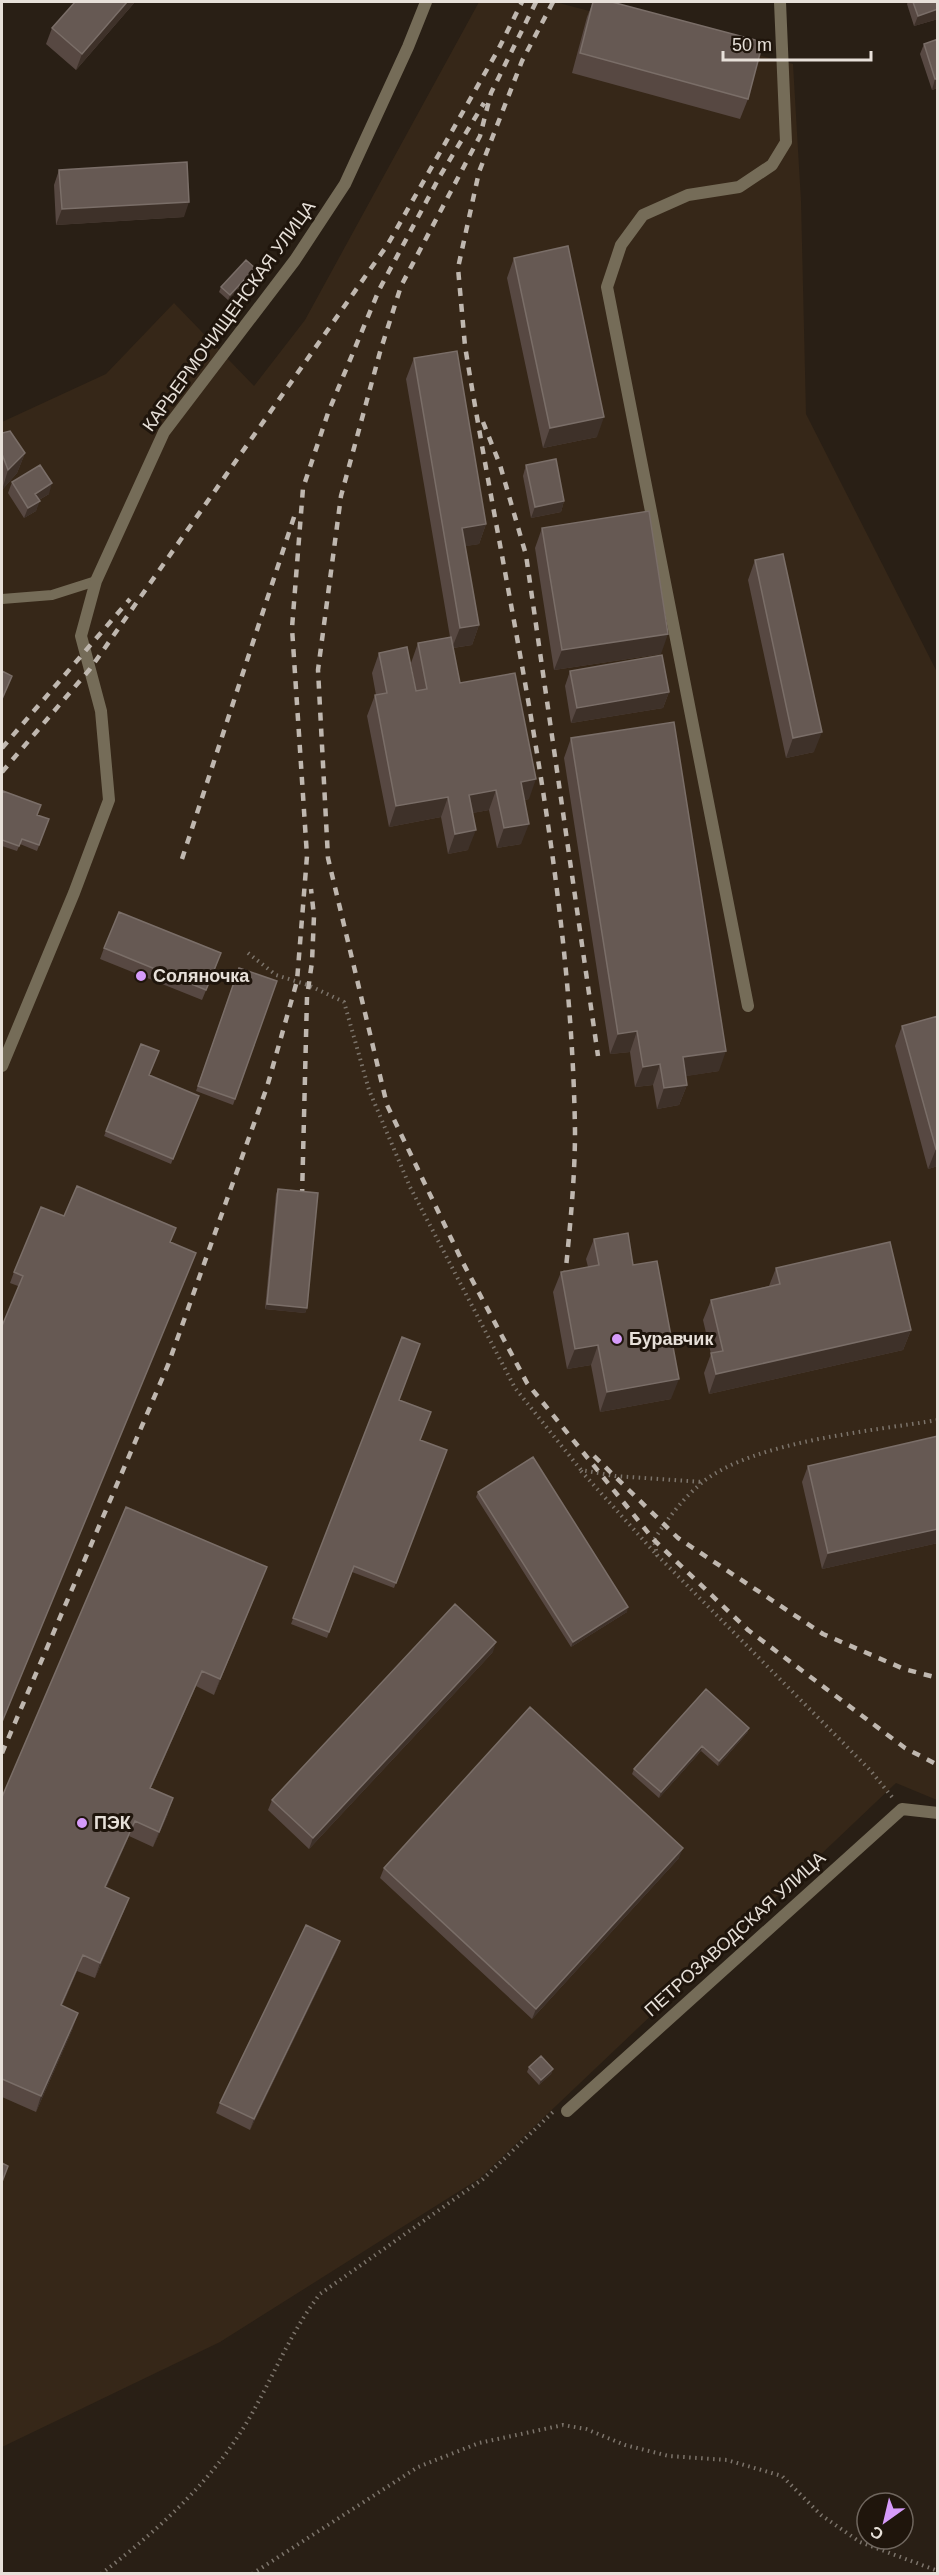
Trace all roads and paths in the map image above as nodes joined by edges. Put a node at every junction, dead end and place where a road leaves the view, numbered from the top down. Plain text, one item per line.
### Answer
1 (426, 2) edge
2 (780, 2) edge
3 (96, 581) junction
4 (2, 599) edge
5 (248, 953) dead end
6 (748, 1006) dead end
7 (2, 1066) edge
8 (938, 1420) edge
9 (581, 1470) junction
10 (703, 1482) junction
11 (657, 1555) junction
12 (902, 1809) junction
13 (938, 1814) edge
14 (567, 2111) dead end
15 (553, 2112) dead end
16 (938, 2571) edge
17 (101, 2574) edge
18 (252, 2574) edge

1 - 3 street, КАРЬЕРМОЧИЩЕНСКАЯ УЛИЦА
2 - 6 street
3 - 4 lane
3 - 7 street, КАРЬЕРМОЧИЩЕНСКАЯ УЛИЦА
5 - 9 path
8 - 10 path
9 - 10 path
9 - 11 path
10 - 11 path
11 - 12 path
12 - 13 street
12 - 14 street, ПЕТРОЗАВОДСКАЯ УЛИЦА
15 - 17 path
16 - 18 path

